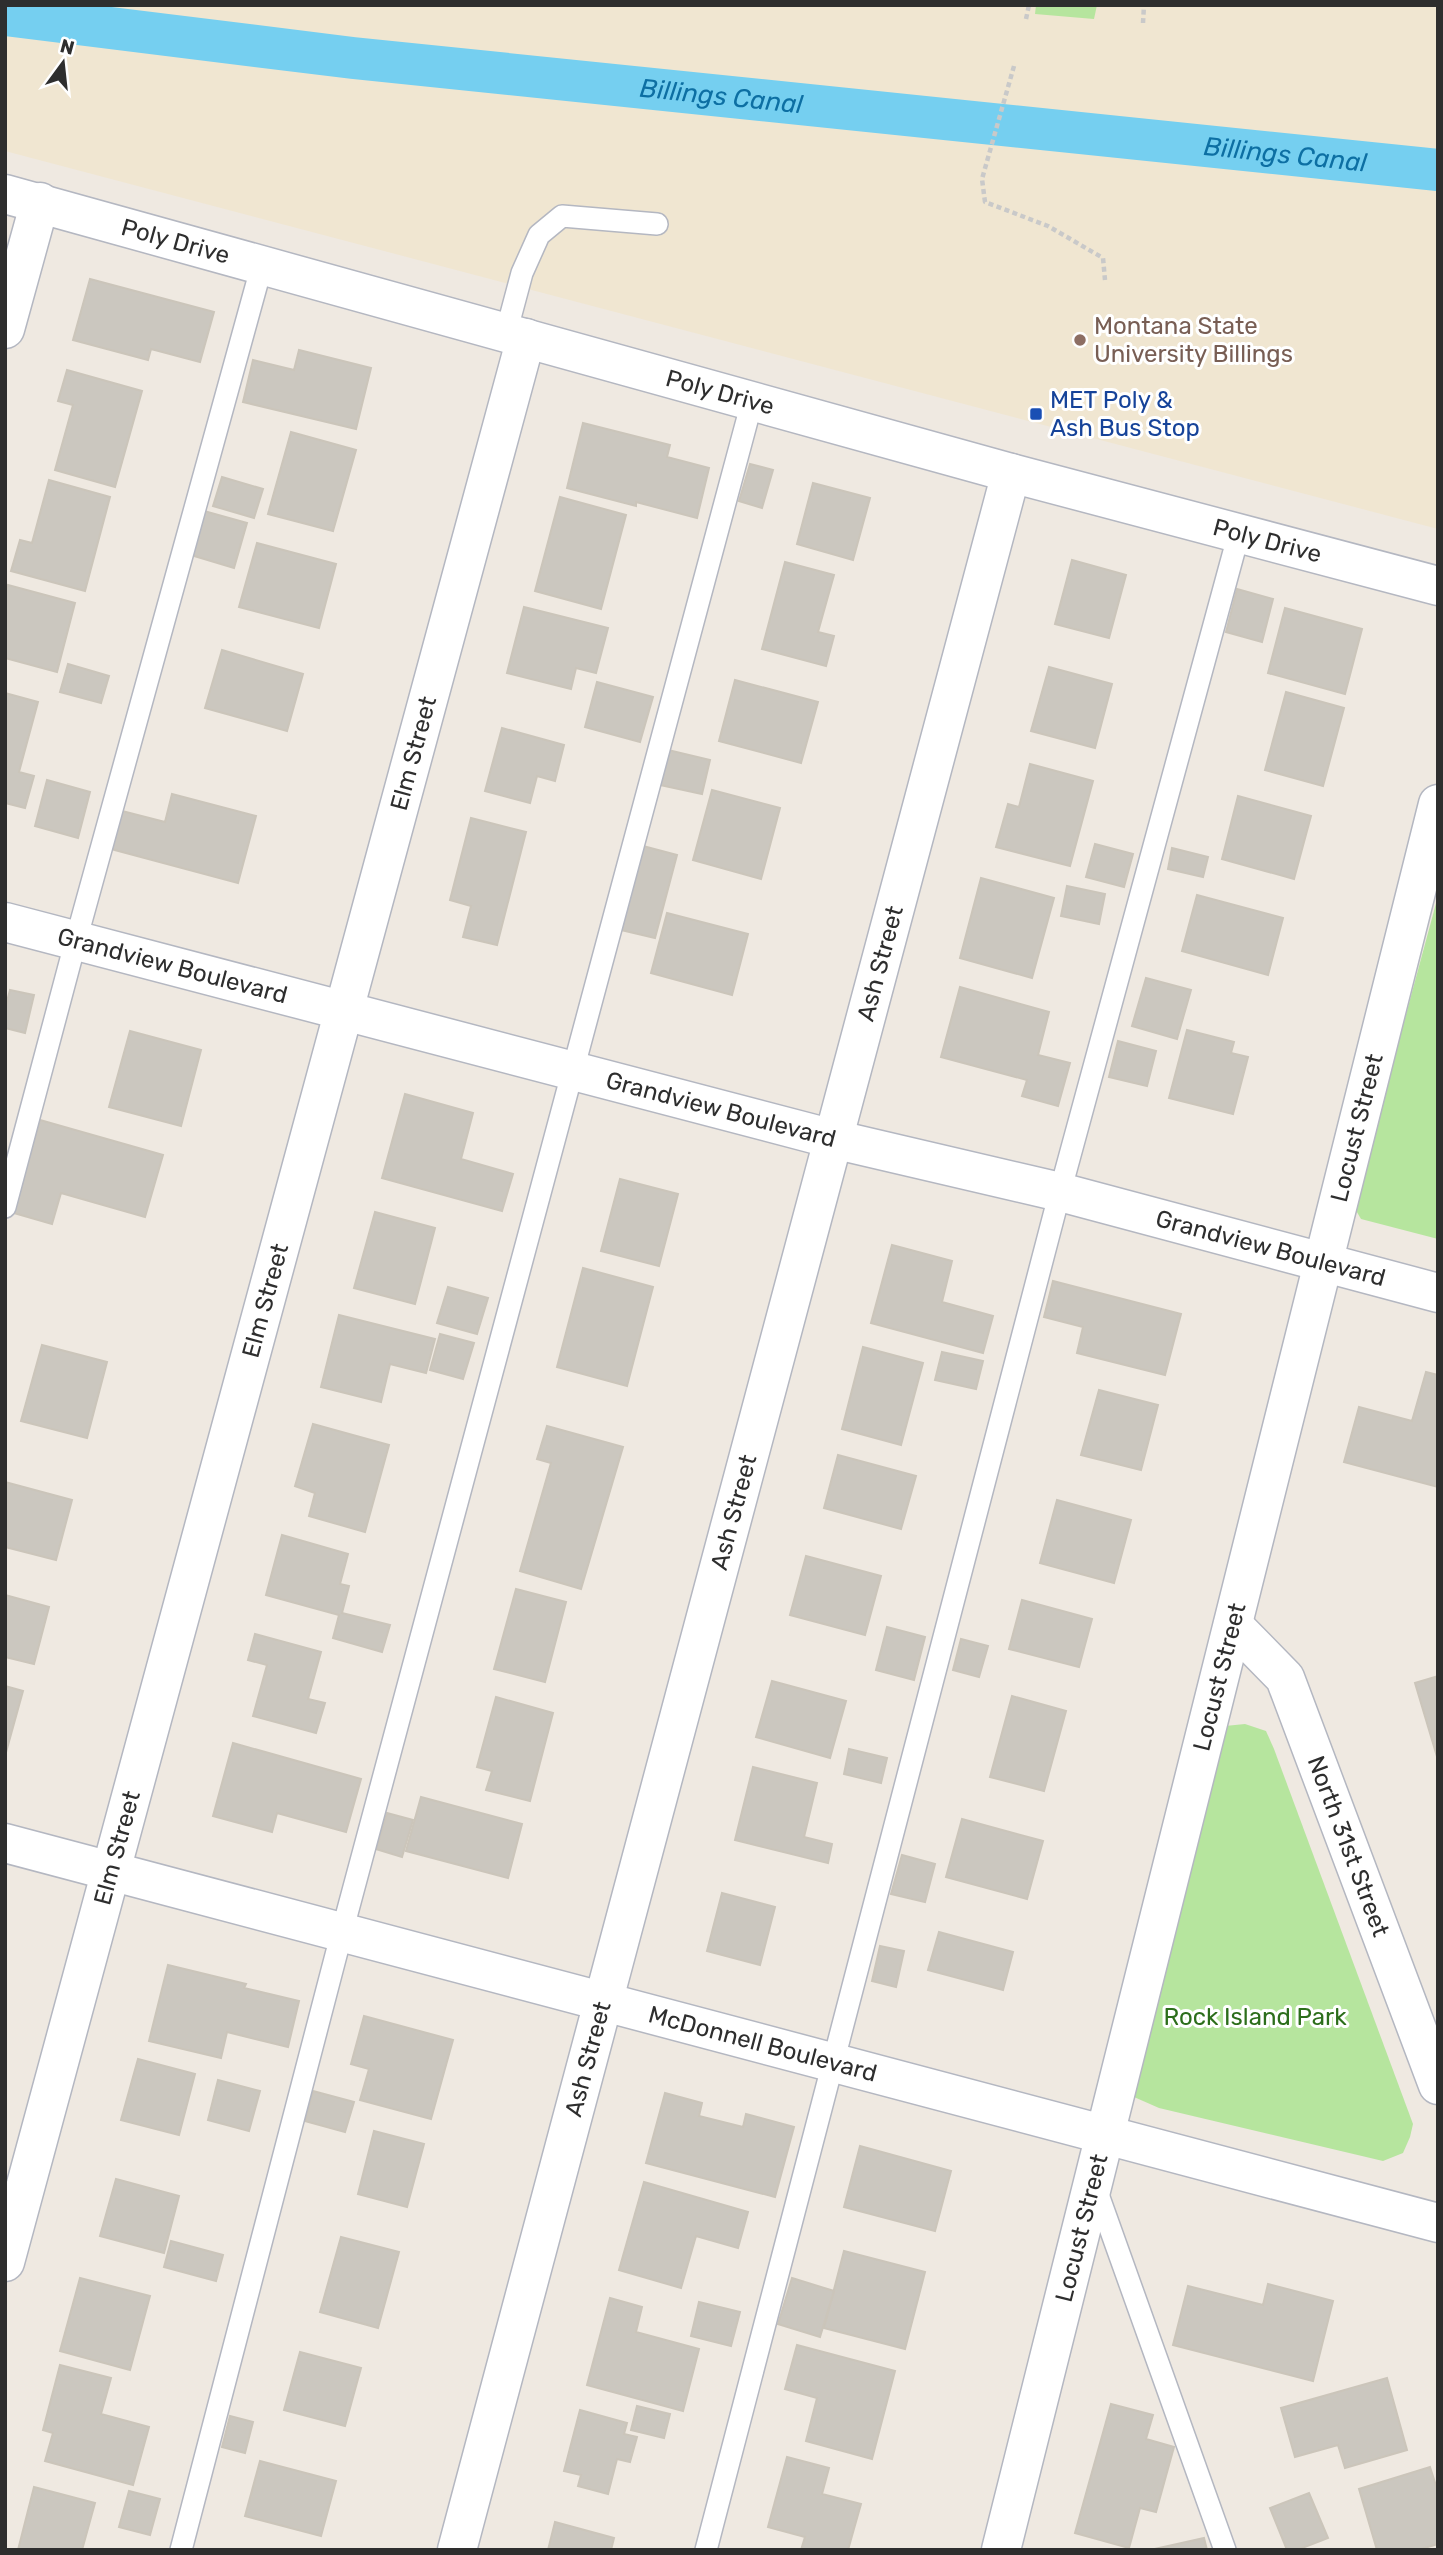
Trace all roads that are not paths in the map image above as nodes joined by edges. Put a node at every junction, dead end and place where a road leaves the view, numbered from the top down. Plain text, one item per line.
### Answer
1 (22, 198) edge
2 (657, 224) dead end
3 (261, 265) junction
4 (5, 328) edge
5 (516, 336) junction
6 (752, 401) junction
7 (1011, 473) junction
8 (1239, 533) junction
9 (1438, 586) edge
10 (1438, 804) edge
11 (5, 922) edge
12 (76, 940) junction
13 (344, 1012) junction
14 (571, 1071) junction
15 (833, 1139) junction
16 (1060, 1192) junction
17 (5, 1207) edge
18 (1323, 1263) junction
19 (1438, 1293) edge
20 (1233, 1625) junction
21 (5, 1843) edge
22 (111, 1871) junction
23 (342, 1932) junction
24 (603, 2002) junction
25 (833, 2063) junction
26 (1438, 2085) edge
27 (1105, 2135) junction
28 (1093, 2180) junction
29 (1438, 2223) edge
30 (5, 2262) edge
31 (181, 2550) edge
32 (457, 2550) edge
33 (706, 2550) edge
34 (1001, 2550) edge
35 (1225, 2550) edge

1 - 3 street, Poly Drive
1 - 4 street
2 - 5 lane
3 - 5 street, Poly Drive
3 - 12 lane
5 - 6 street, Poly Drive
5 - 13 street, Elm Street
6 - 7 street, Poly Drive
6 - 14 lane
7 - 8 street, Poly Drive
7 - 15 street, Ash Street
8 - 9 street, Poly Drive
8 - 16 lane
10 - 18 street, Locust Street
11 - 12 street, Grandview Boulevard
12 - 13 street, Grandview Boulevard
12 - 17 lane
13 - 14 street, Grandview Boulevard
13 - 22 street, Elm Street
14 - 15 street, Grandview Boulevard
14 - 23 lane
15 - 16 street, Grandview Boulevard
15 - 24 street, Ash Street
16 - 18 street, Grandview Boulevard
16 - 25 lane
18 - 19 street, Grandview Boulevard
18 - 20 street, Locust Street
20 - 26 street, North 31st Street
20 - 27 street, Locust Street
21 - 22 street, McDonnell Boulevard
22 - 23 street, McDonnell Boulevard
22 - 30 street, Elm Street
23 - 24 street, McDonnell Boulevard
23 - 31 lane
24 - 25 street, McDonnell Boulevard
24 - 32 street, Ash Street
25 - 27 street, McDonnell Boulevard
25 - 33 lane
27 - 28 street, Locust Street
27 - 29 street, McDonnell Boulevard
28 - 34 street, Locust Street
28 - 35 lane

